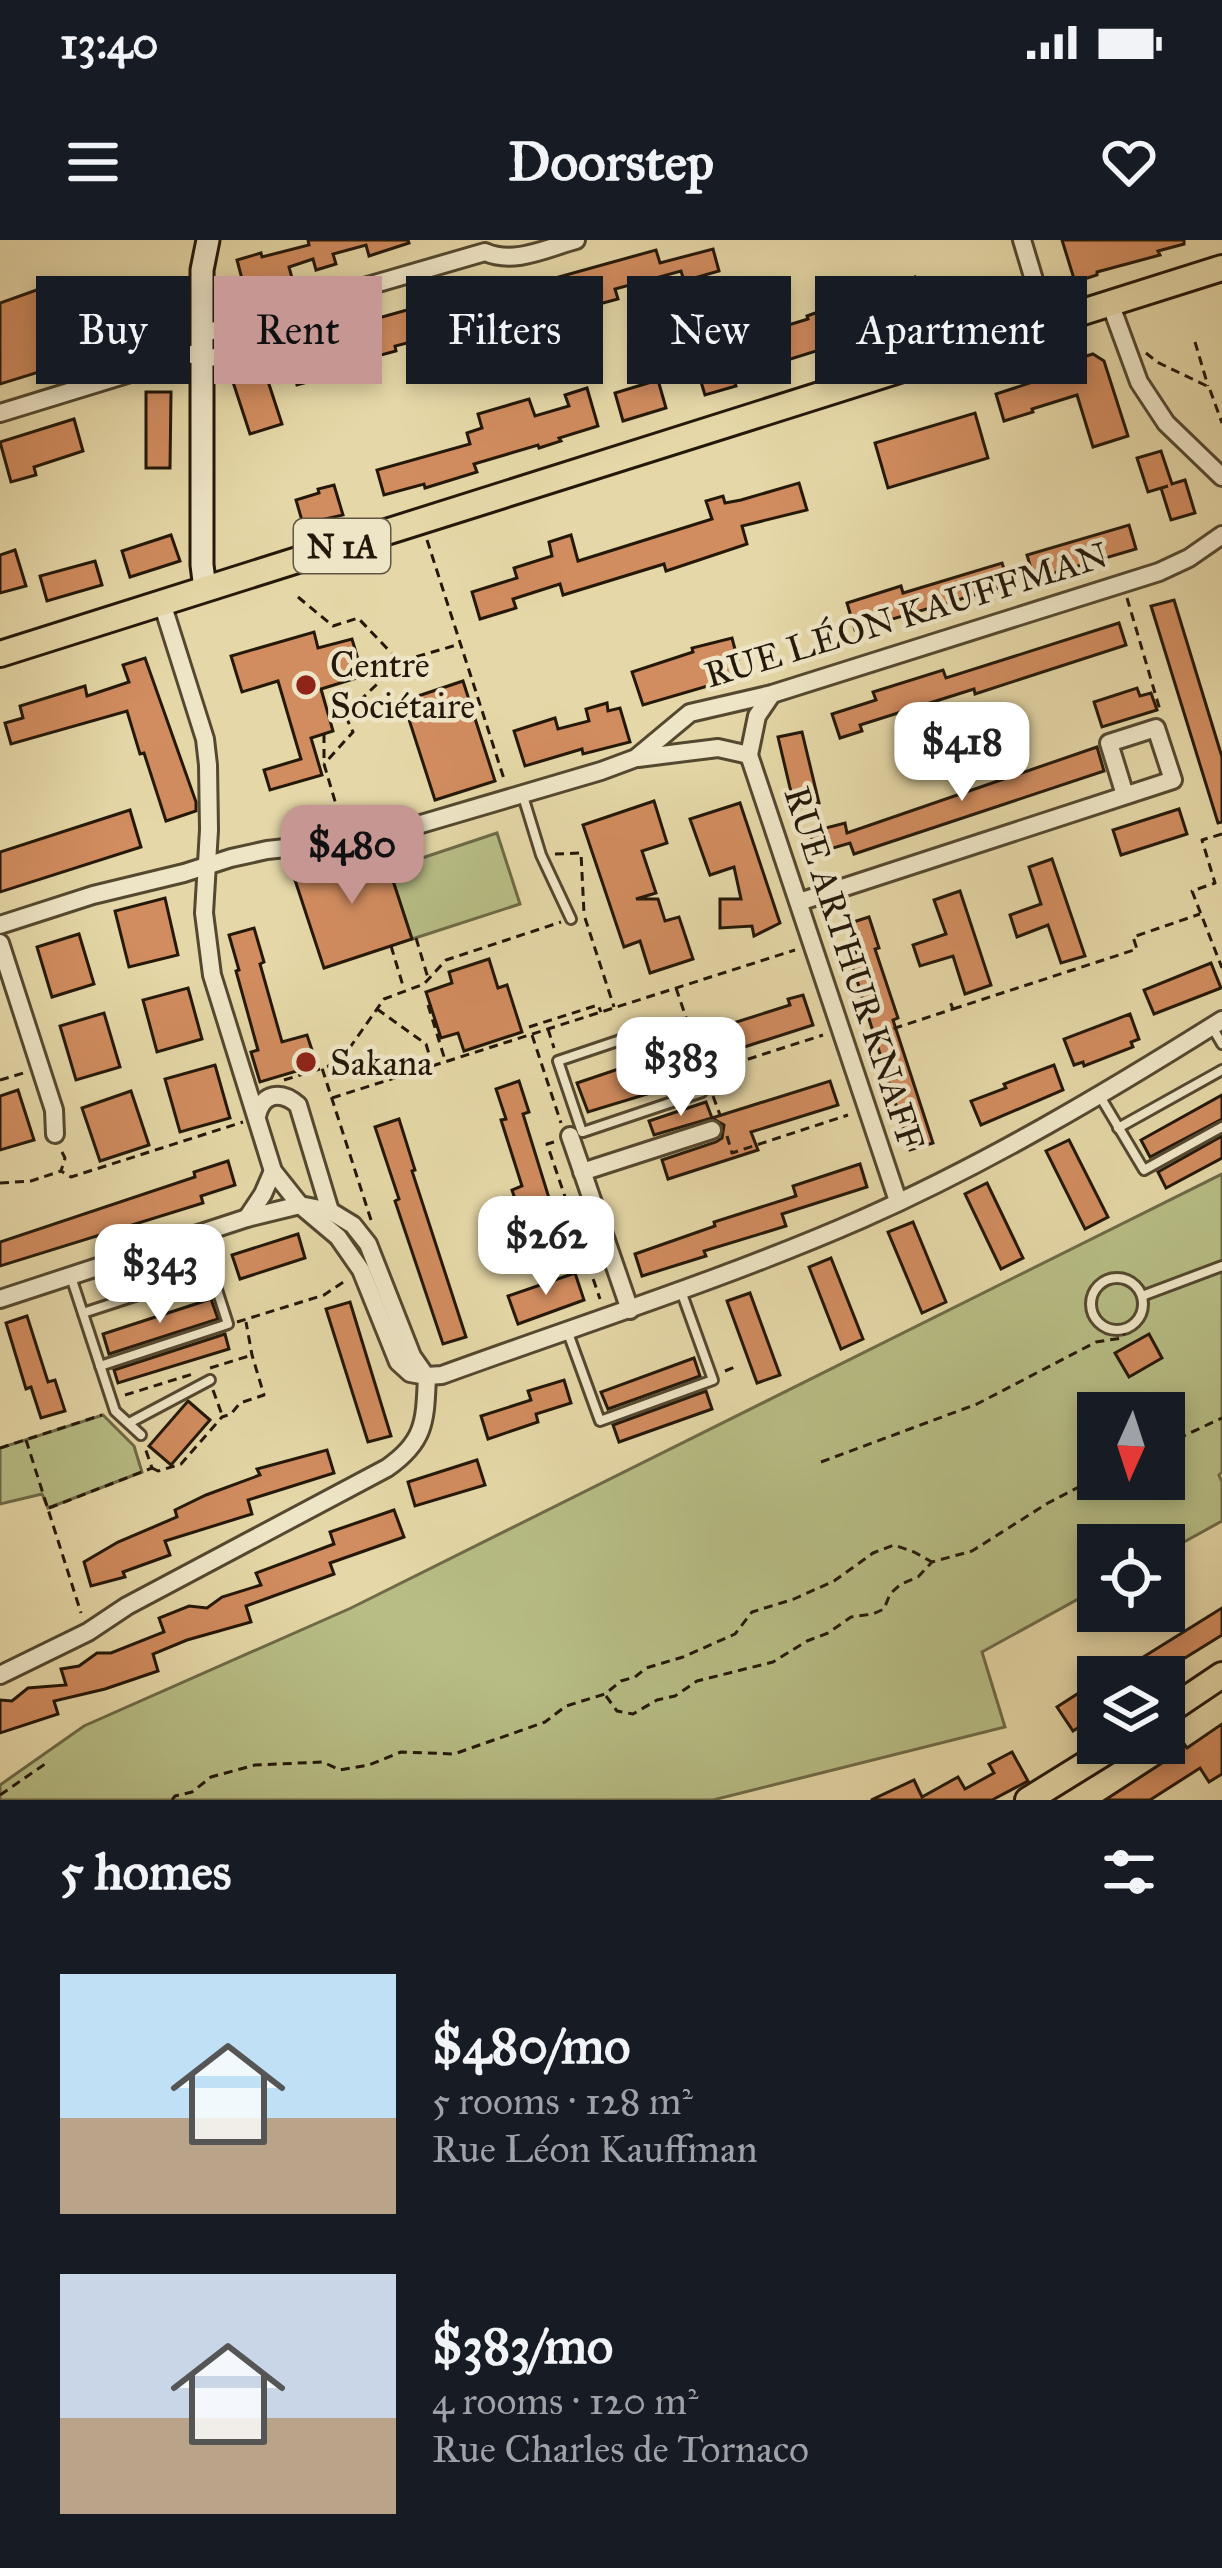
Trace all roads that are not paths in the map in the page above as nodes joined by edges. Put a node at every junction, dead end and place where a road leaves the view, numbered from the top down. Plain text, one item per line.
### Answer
1 (208, 240) edge
2 (576, 240) edge
3 (1022, 240) edge
4 (489, 246) edge
5 (1222, 268) edge
6 (1033, 276) edge
7 (382, 280) edge
8 (1110, 303) junction
9 (1087, 310) edge
10 (214, 343) edge
11 (202, 348) junction
12 (214, 348) edge
13 (854, 384) edge
14 (0, 412) edge
15 (1222, 477) edge
16 (1222, 522) edge
17 (1218, 538) edge
18 (205, 590) junction
19 (162, 603) junction
20 (0, 654) edge
21 (772, 694) junction
22 (749, 754) junction
23 (636, 758) junction
24 (516, 795) junction
25 (1126, 795) junction
26 (206, 866) junction
27 (799, 902) junction
28 (571, 919) road end
29 (0, 925) edge
30 (0, 943) edge
31 (1217, 1023) edge
32 (668, 1024) dead end
33 (1222, 1044) edge
34 (1222, 1070) edge
35 (702, 1092) dead end
36 (1100, 1097) junction
37 (256, 1117) junction
38 (1222, 1126) edge
39 (1118, 1128) junction
40 (712, 1130) dead end
41 (55, 1134) road end
42 (576, 1134) junction
43 (315, 1157) junction
44 (582, 1172) junction
45 (277, 1175) junction
46 (898, 1201) junction
47 (301, 1205) junction
48 (330, 1210) junction
49 (247, 1217) junction
50 (199, 1234) junction
51 (368, 1265) junction
52 (1222, 1266) edge
53 (211, 1271) junction
54 (71, 1276) junction
55 (681, 1291) junction
56 (1142, 1296) junction
57 (0, 1300) edge
58 (630, 1310) junction
59 (83, 1313) junction
60 (567, 1331) junction
61 (100, 1366) junction
62 (427, 1376) junction
63 (210, 1380) road end
64 (129, 1423) junction
65 (141, 1435) road end
66 (0, 1675) edge
67 (1222, 1675) edge
68 (1185, 1700) edge
69 (1086, 1764) edge
70 (1028, 1800) edge

1 - 11 main road
2 - 4 street
3 - 6 street
4 - 7 street
5 - 8 main road, N 1A
8 - 9 main road, N 1A
8 - 15 street
10 - 11 street
11 - 12 street
11 - 14 street
11 - 18 main road
13 - 18 main road, N 1A
16 - 17 street, RUE LÉON KAUFFMAN
17 - 21 street, RUE LÉON KAUFFMAN
18 - 19 main road, N 1A
19 - 20 main road, N 1A
19 - 26 street
21 - 22 street, RUE ARTHUR KNAFF
21 - 23 street, RUE LÉON KAUFFMAN
22 - 23 street, RUE ARTHUR KNAFF
22 - 27 street, RUE ARTHUR KNAFF
23 - 24 street, RUE LÉON KAUFFMAN
24 - 26 street, RUE LÉON KAUFFMAN
24 - 28 lane
25 - 25 street
25 - 27 street
26 - 29 street, RUE LÉON KAUFFMAN
26 - 37 street
27 - 46 street, RUE ARTHUR KNAFF
30 - 41 street
31 - 33 lane
31 - 36 street
32 - 42 lane
34 - 39 lane
35 - 42 lane
36 - 39 lane
36 - 46 street
37 - 43 street
37 - 45 street
38 - 39 lane
40 - 44 street
42 - 44 street
43 - 45 street
43 - 48 street
44 - 58 street
45 - 47 street
45 - 49 street
46 - 55 street
47 - 48 street
47 - 49 street
47 - 51 street
48 - 51 street
49 - 50 street
50 - 53 lane
50 - 54 street
51 - 62 street
52 - 56 lane
53 - 59 lane
53 - 61 lane
54 - 57 street
54 - 59 lane
55 - 58 street
55 - 60 lane
56 - 56 lane
58 - 60 street
59 - 61 lane
60 - 62 street
61 - 64 lane
62 - 66 street
63 - 64 lane
64 - 65 lane
67 - 68 main road
69 - 70 main road

